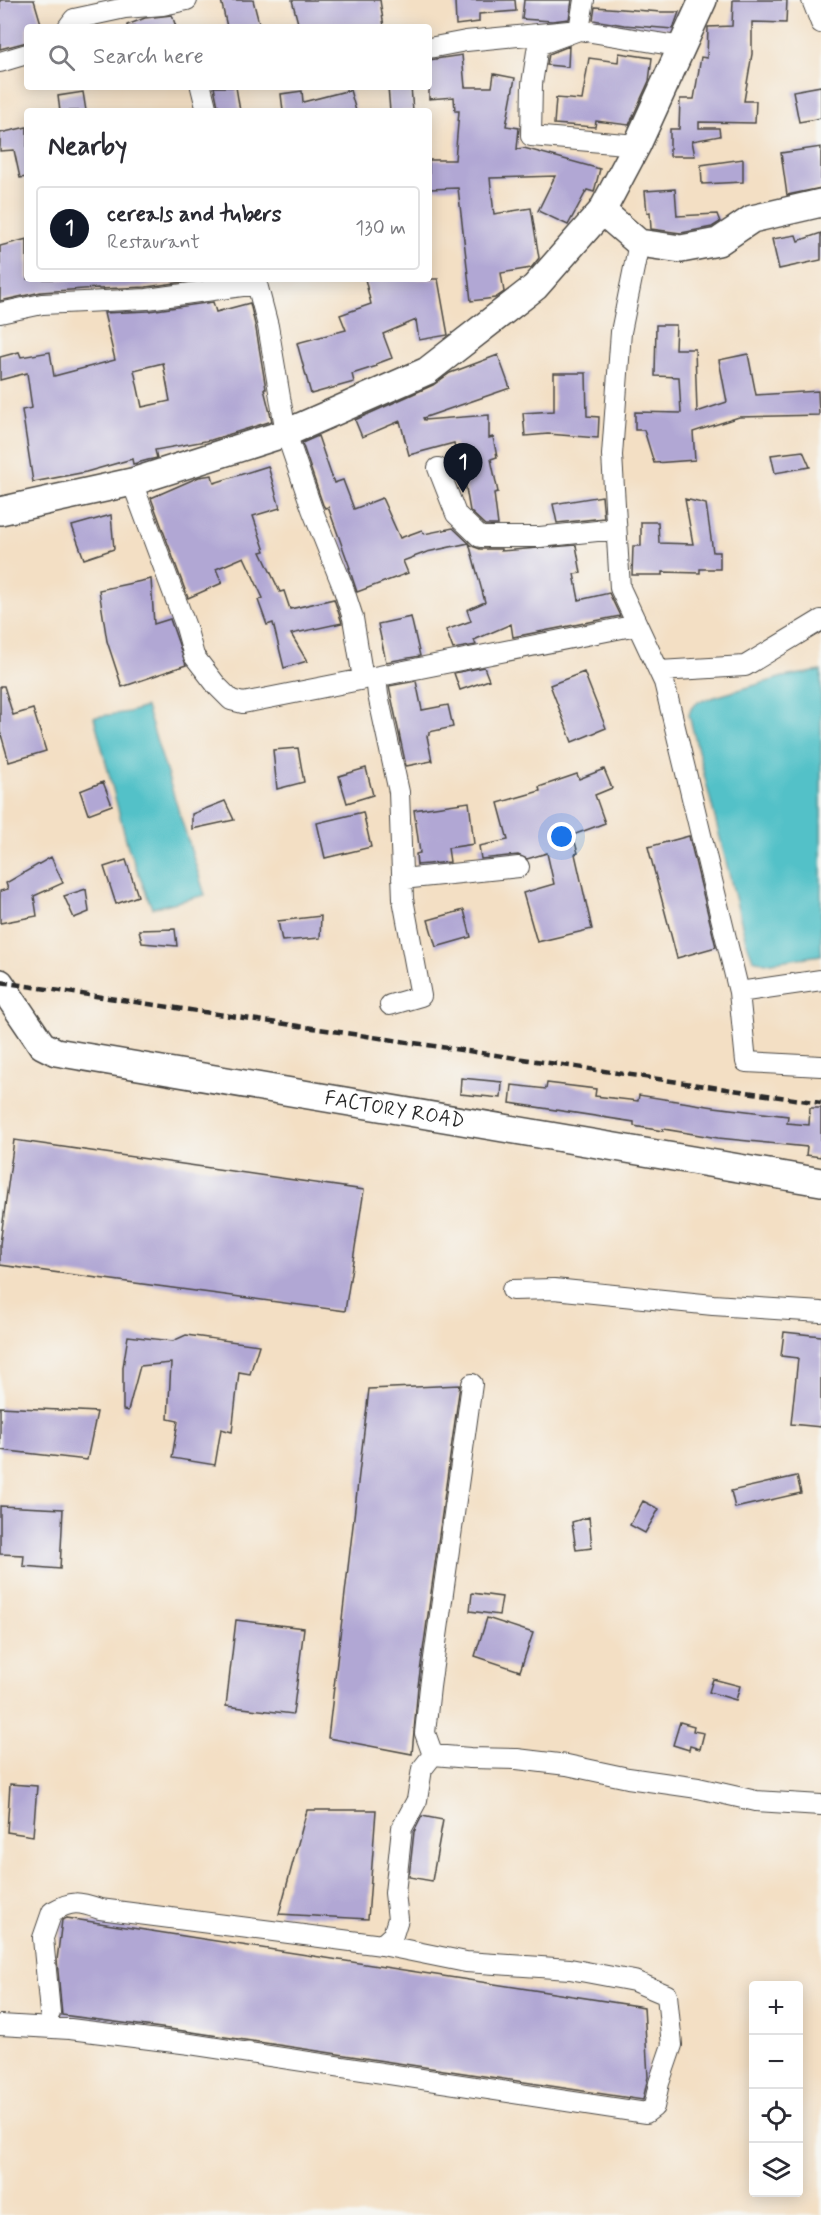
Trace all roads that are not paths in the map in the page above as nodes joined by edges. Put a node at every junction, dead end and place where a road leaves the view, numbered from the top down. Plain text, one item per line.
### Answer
1 (187, 0) edge
2 (584, 0) edge
3 (703, 0) edge
4 (812, 0) edge
5 (821, 21) edge
6 (70, 24) edge
7 (579, 30) junction
8 (432, 47) edge
9 (683, 47) junction
10 (24, 55) edge
11 (0, 62) edge
12 (202, 90) edge
13 (206, 108) edge
14 (637, 145) junction
15 (821, 203) edge
16 (602, 211) junction
17 (639, 243) junction
18 (256, 282) edge
19 (0, 313) edge
20 (286, 433) junction
21 (438, 468) dead end
22 (132, 482) junction
23 (0, 511) edge
24 (616, 529) junction
25 (821, 620) edge
26 (637, 625) junction
27 (659, 671) junction
28 (369, 678) junction
29 (519, 867) dead end
30 (402, 879) junction
31 (821, 981) edge
32 (0, 982) edge
33 (739, 992) junction
34 (390, 1005) dead end
35 (821, 1066) edge
36 (821, 1182) edge
37 (512, 1290) dead end
38 (821, 1312) edge
39 (471, 1384) dead end
40 (433, 1755) junction
41 (821, 1805) edge
42 (382, 1945) junction
43 (50, 2013) dead end
44 (0, 2025) edge

1 - 6 street
2 - 7 street
3 - 9 street
4 - 5 street
7 - 8 street
7 - 9 street
7 - 14 street
9 - 14 street
10 - 11 street
12 - 13 street
14 - 16 street
15 - 17 street
16 - 17 street
16 - 20 street
17 - 24 street
18 - 19 street
18 - 20 street
20 - 22 street
20 - 28 street
21 - 24 street
22 - 23 street
22 - 28 street
24 - 26 street
25 - 27 street
26 - 27 street
26 - 28 street
27 - 33 street
28 - 30 street
29 - 30 street
30 - 34 street
31 - 33 street
32 - 36 street, FACTORY ROAD
33 - 35 street
37 - 38 street
39 - 40 street
40 - 41 street
40 - 42 street
42 - 43 street
42 - 44 street

